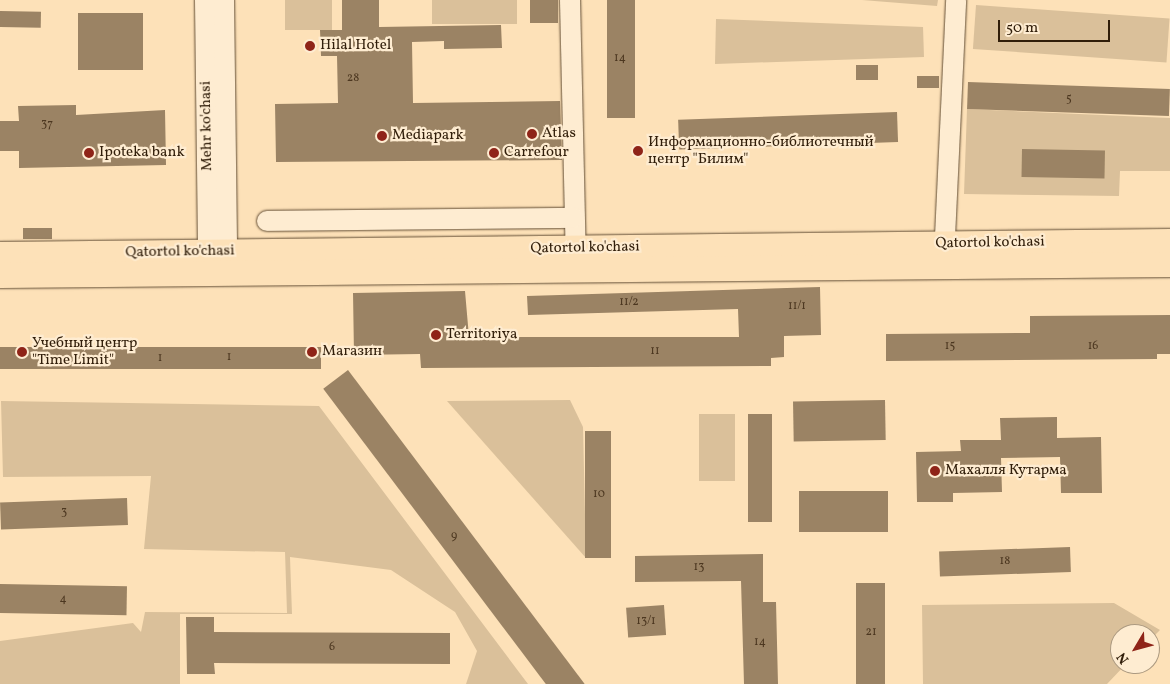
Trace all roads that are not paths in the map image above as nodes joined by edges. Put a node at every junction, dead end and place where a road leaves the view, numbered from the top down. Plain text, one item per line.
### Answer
1 (205, 0) edge
2 (224, 0) edge
3 (570, 0) edge
4 (956, 0) edge
5 (573, 218) junction
6 (267, 221) dead end
7 (1170, 242) edge
8 (0, 254) edge
9 (944, 255) junction
10 (575, 259) junction
11 (218, 262) junction
12 (1170, 264) edge
13 (0, 276) edge

1 - 11 street, Mehr ko'chasi
2 - 11 street, Mehr ko'chasi
3 - 5 street
4 - 9 street
5 - 6 street
5 - 10 street
7 - 9 main road, Qatortol ko'chasi
8 - 11 main road, Qatortol ko'chasi
9 - 10 main road, Qatortol ko'chasi
9 - 12 main road, Qatortol ko'chasi
10 - 11 main road, Qatortol ko'chasi
11 - 13 main road, Qatortol ko'chasi

